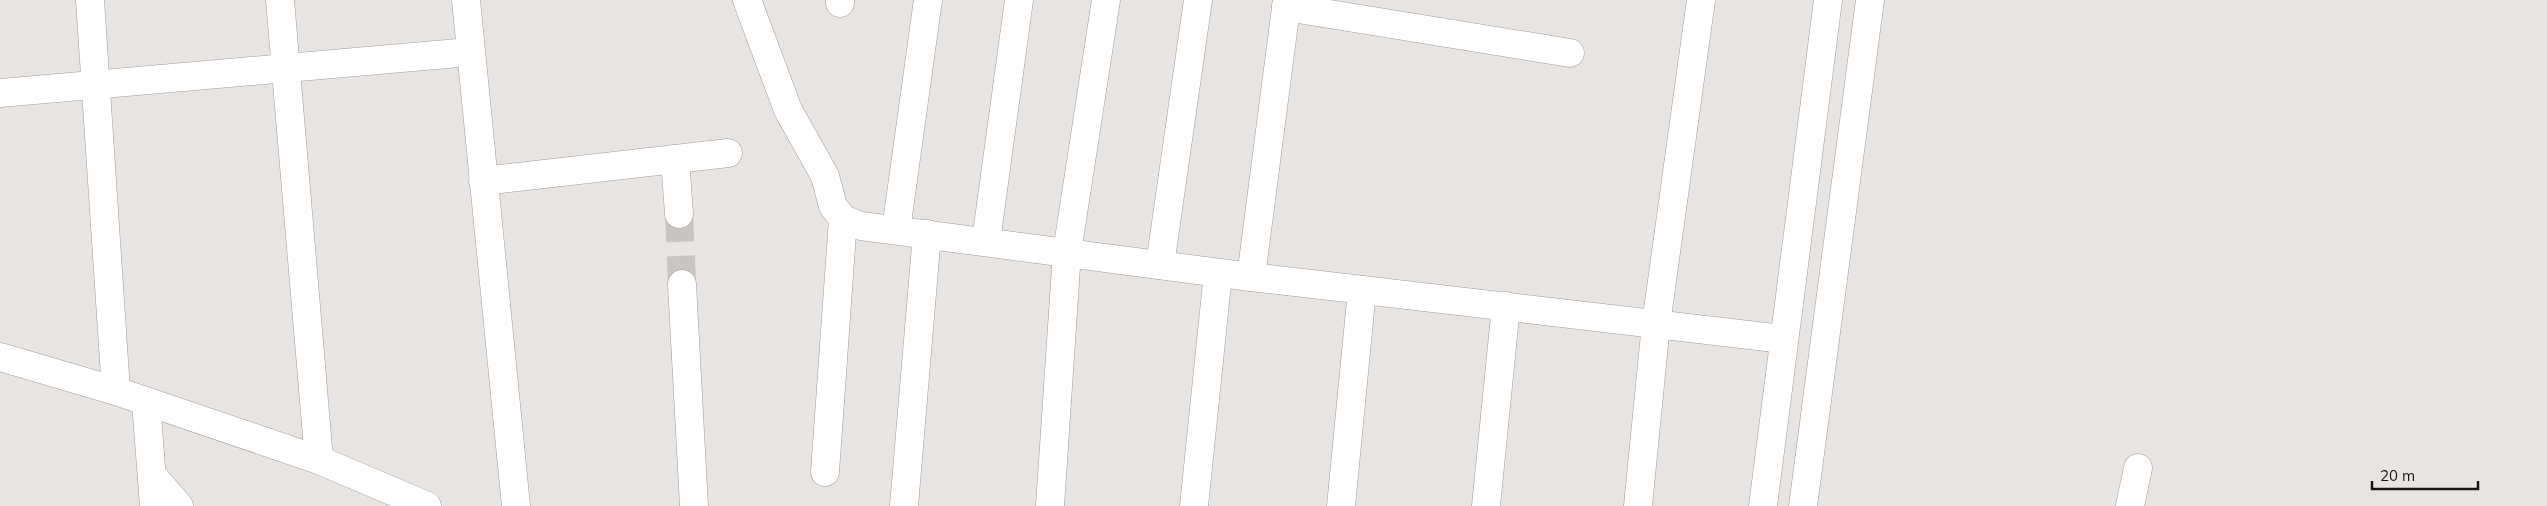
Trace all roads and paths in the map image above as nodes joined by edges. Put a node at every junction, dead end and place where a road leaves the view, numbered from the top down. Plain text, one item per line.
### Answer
1 (90, 0) edge
2 (280, 0) edge
3 (466, 0) edge
4 (747, 0) edge
5 (928, 0) edge
6 (1019, 0) edge
7 (1106, 0) edge
8 (1198, 0) edge
9 (1701, 0) edge
10 (1828, 0) edge
11 (1870, 0) edge
12 (1287, 4) edge
13 (470, 52) junction
14 (1570, 53) dead end
15 (286, 68) junction
16 (98, 84) junction
17 (0, 93) edge
18 (728, 153) dead end
19 (676, 159) junction
20 (483, 181) junction
21 (679, 214) tunnel mouth
22 (843, 219) junction
23 (896, 230) junction
24 (927, 234) junction
25 (986, 241) junction
26 (1067, 252) junction
27 (1160, 265) junction
28 (1218, 273) junction
29 (1251, 277) junction
30 (682, 284) tunnel mouth
31 (1362, 290) junction
32 (1506, 306) junction
33 (1656, 324) junction
34 (1784, 339) junction
35 (0, 357) edge
36 (116, 391) junction
37 (146, 402) junction
38 (319, 460) junction
39 (2138, 468) dead end
40 (825, 472) dead end
41 (152, 475) junction
42 (154, 506) edge
43 (179, 506) edge
44 (427, 506) edge
45 (516, 506) edge
46 (694, 506) edge
47 (904, 506) edge
48 (1050, 506) edge
49 (1194, 506) edge
50 (1341, 506) edge
51 (1486, 506) edge
52 (1638, 506) edge
53 (1763, 506) edge
54 (1803, 506) edge
55 (2130, 506) edge

1 - 16 street
2 - 15 street
3 - 13 street
4 - 22 street
5 - 23 street
6 - 25 street
7 - 26 street
8 - 27 street
9 - 33 street
10 - 34 street
11 - 54 street
12 - 14 street
12 - 29 street
13 - 15 street
13 - 20 street
15 - 16 street
15 - 38 street
16 - 17 street
16 - 36 street
18 - 19 street
19 - 20 street
19 - 21 street
20 - 45 street
22 - 23 street
22 - 40 street
23 - 24 street
24 - 25 street
24 - 47 street
25 - 26 street
26 - 27 street
26 - 48 street
27 - 28 street
28 - 29 street
28 - 49 street
29 - 31 street
30 - 46 street
31 - 32 street
31 - 50 street
32 - 33 street
32 - 51 street
33 - 34 street
33 - 52 street
34 - 53 street
35 - 36 street
36 - 37 street
37 - 38 street
37 - 41 street
38 - 44 street
39 - 55 street
41 - 42 street
41 - 43 street

